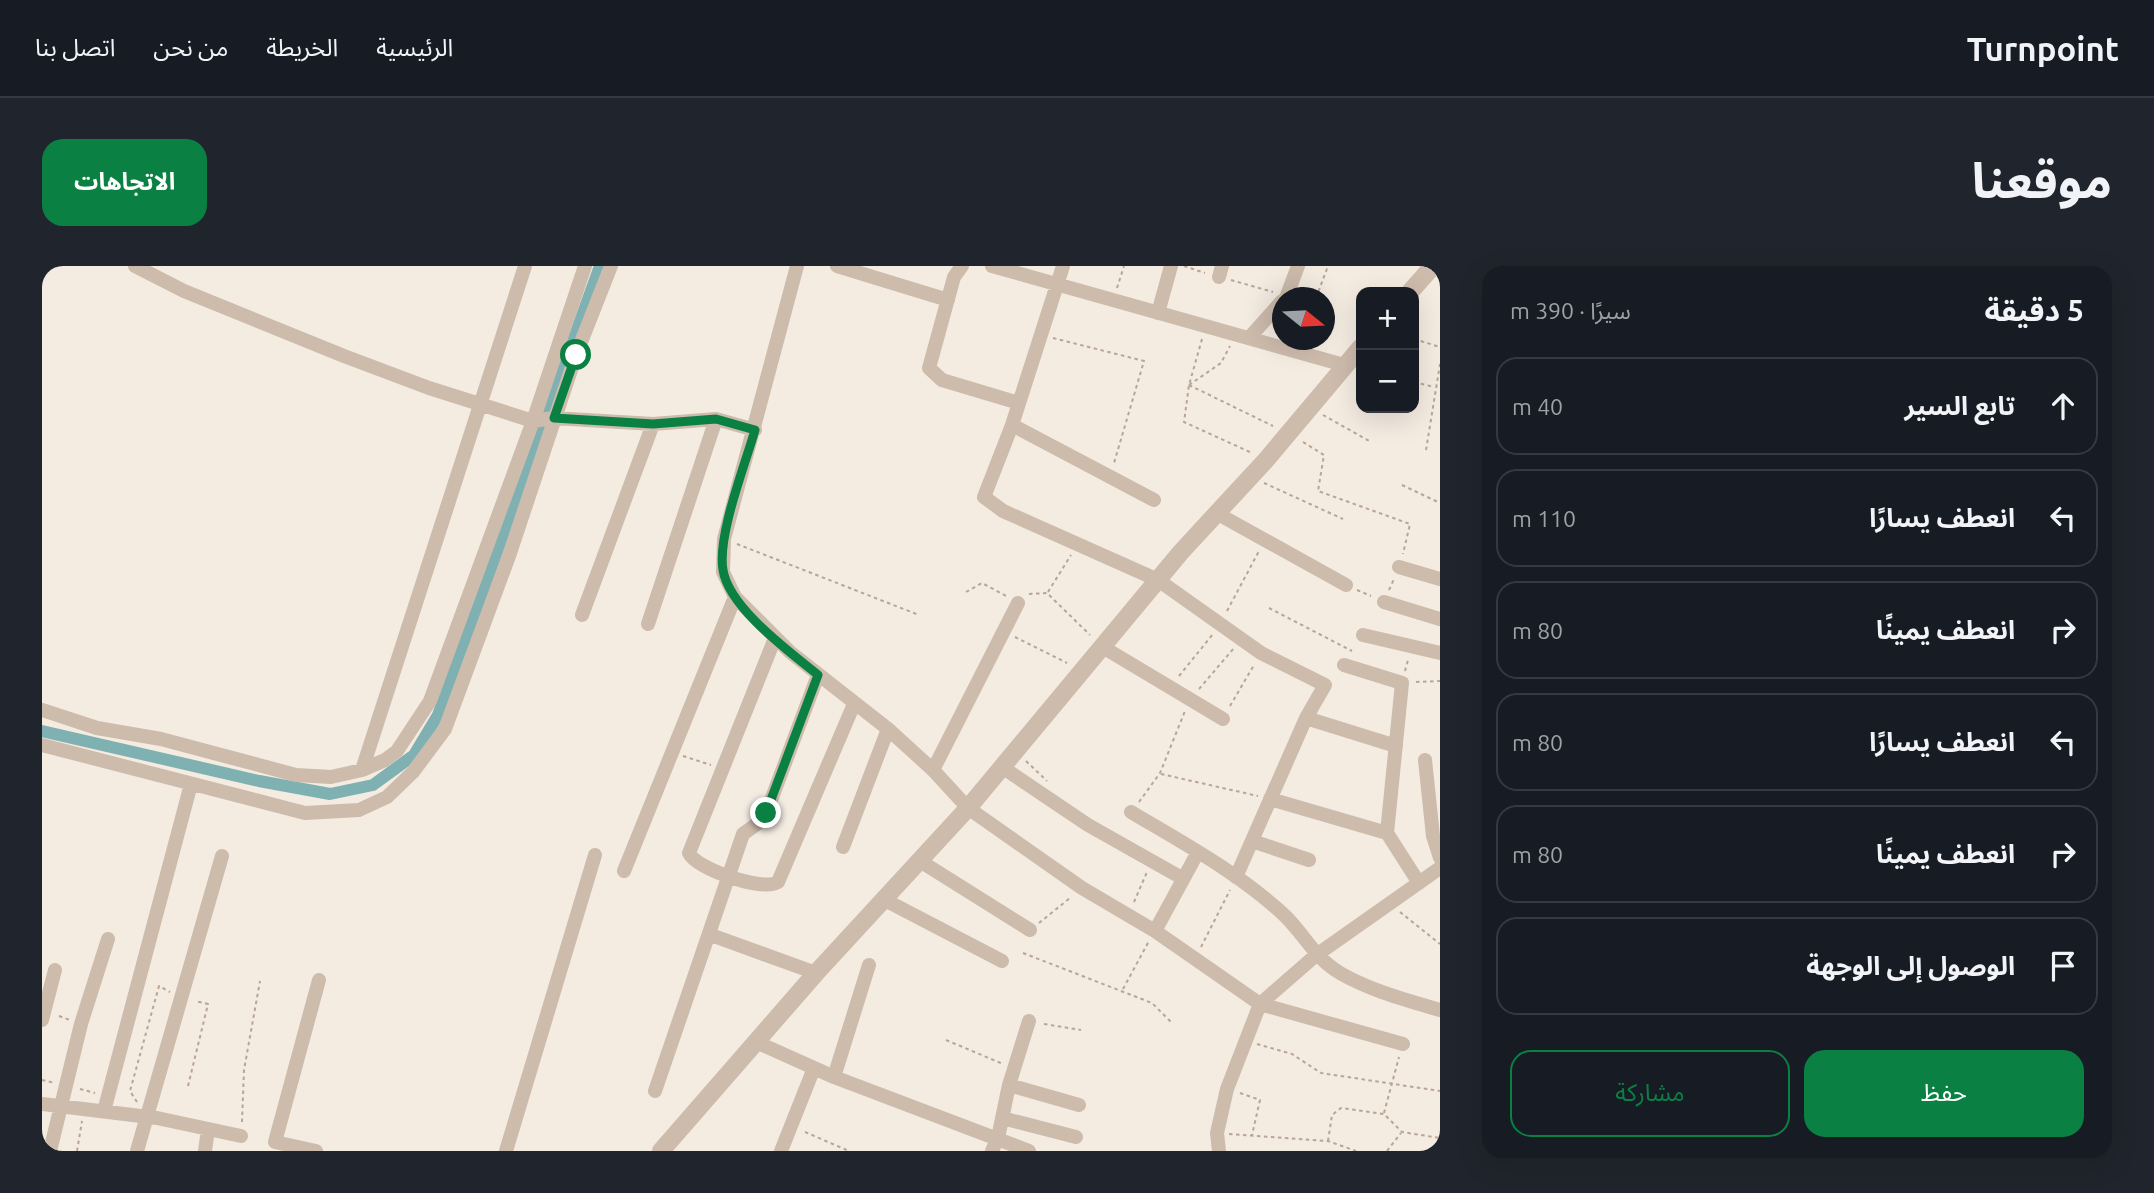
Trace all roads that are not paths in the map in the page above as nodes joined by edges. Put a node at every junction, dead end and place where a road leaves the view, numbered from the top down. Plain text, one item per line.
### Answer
1 (135, 266) edge
2 (526, 266) edge
3 (585, 266) edge
4 (611, 266) edge
5 (797, 266) edge
6 (837, 266) edge
7 (962, 266) edge
8 (992, 266) edge
9 (1063, 266) edge
10 (1171, 266) edge
11 (1298, 266) edge
12 (1433, 266) edge
13 (1058, 283) junction
14 (1289, 287) edge
15 (1414, 287) edge
16 (948, 300) junction
17 (1272, 309) edge
18 (1158, 313) junction
19 (1243, 335) junction
20 (1358, 350) edge
21 (1344, 365) junction
22 (1019, 403) junction
23 (480, 405) junction
24 (554, 418) junction
25 (716, 419) junction
26 (533, 421) junction
27 (653, 424) junction
28 (1012, 425) junction
29 (755, 430) junction
30 (1154, 500) dead end
31 (1218, 514) junction
32 (1399, 567) road end
33 (1440, 579) edge
34 (1158, 580) junction
35 (1346, 585) road end
36 (735, 597) junction
37 (1384, 601) road end
38 (1017, 603) road end
39 (582, 615) dead end
40 (1440, 619) edge
41 (648, 624) dead end
42 (1363, 635) dead end
43 (775, 638) junction
44 (1101, 646) junction
45 (1440, 653) edge
46 (1344, 665) dead end
47 (818, 675) junction
48 (855, 704) junction
49 (42, 710) edge
50 (1306, 718) junction
51 (1223, 719) road end
52 (888, 729) junction
53 (42, 745) edge
54 (1396, 746) junction
55 (1425, 761) dead end
56 (1002, 767) junction
57 (362, 770) junction
58 (933, 770) junction
59 (191, 784) junction
60 (1270, 799) junction
61 (968, 808) junction
62 (1131, 812) road end
63 (1387, 833) junction
64 (1252, 841) junction
65 (843, 847) dead end
66 (1198, 852) junction
67 (595, 855) dead end
68 (222, 856) dead end
69 (1440, 858) edge
70 (1309, 860) dead end
71 (920, 861) junction
72 (1440, 868) edge
73 (624, 871) dead end
74 (730, 876) junction
75 (1236, 877) junction
76 (1182, 878) junction
77 (1419, 883) junction
78 (883, 899) junction
79 (1030, 930) road end
80 (1155, 931) junction
81 (711, 935) junction
82 (108, 939) dead end
83 (1315, 957) junction
84 (1002, 961) dead end
85 (869, 965) dead end
86 (55, 970) dead end
87 (816, 973) junction
88 (319, 980) dead end
89 (1260, 1004) junction
90 (1440, 1010) edge
91 (43, 1016) edge
92 (1029, 1021) road end
93 (755, 1042) junction
94 (1403, 1044) road end
95 (814, 1068) junction
96 (834, 1077) junction
97 (1009, 1085) junction
98 (655, 1091) dead end
99 (105, 1103) junction
100 (42, 1104) edge
101 (1079, 1105) dead end
102 (61, 1106) junction
103 (147, 1117) junction
104 (1002, 1118) junction
105 (208, 1129) junction
106 (241, 1136) road end
107 (1076, 1137) dead end
108 (995, 1145) edge
109 (50, 1151) edge
110 (137, 1151) edge
111 (205, 1151) edge
112 (316, 1151) edge
113 (506, 1151) edge
114 (660, 1151) edge
115 (781, 1151) edge
116 (1027, 1151) edge
117 (1219, 1151) edge

1 - 23 street
2 - 23 street
3 - 26 street
4 - 24 street
5 - 29 street
6 - 16 street
7 - 16 street
8 - 13 street
9 - 13 street
10 - 18 street
11 - 14 street
12 - 15 street
13 - 18 street
13 - 22 street
16 - 22 street
17 - 19 street
18 - 19 street
19 - 21 street
20 - 21 street
21 - 31 street
22 - 28 street
23 - 26 street
23 - 57 street
24 - 26 street
24 - 27 street
24 - 59 street
25 - 27 street
25 - 29 street
25 - 41 street
26 - 57 street
27 - 39 street
28 - 30 street
28 - 34 street
29 - 36 street
31 - 34 street
31 - 35 street
32 - 33 street
34 - 44 street
34 - 50 street
36 - 43 street
36 - 73 street
37 - 40 street
38 - 58 street
42 - 45 street
43 - 47 street
43 - 74 street
44 - 51 street
44 - 56 street
46 - 54 street
47 - 48 street
47 - 74 street
48 - 52 street
48 - 74 street
49 - 57 street
50 - 54 street
50 - 60 street
52 - 58 street
52 - 65 street
53 - 59 street
54 - 63 street
55 - 69 street
56 - 61 street
56 - 76 street
58 - 61 street
59 - 99 street
60 - 63 street
60 - 64 street
61 - 71 street
61 - 80 street
62 - 66 street
63 - 77 street
64 - 70 street
64 - 75 street
66 - 75 street
66 - 76 street
67 - 113 street
68 - 103 street
71 - 78 street
71 - 79 street
72 - 77 street
74 - 81 street
75 - 83 street
76 - 80 street
77 - 83 street
78 - 84 street
78 - 87 street
80 - 89 street
81 - 87 street
81 - 98 street
82 - 102 street
83 - 89 street
83 - 90 street
85 - 96 street
86 - 91 street
87 - 93 street
88 - 112 street
89 - 94 street
89 - 117 street
92 - 97 street
93 - 95 street
93 - 114 street
95 - 96 street
95 - 115 street
96 - 108 street
97 - 101 street
97 - 104 street
99 - 102 street
99 - 103 street
100 - 102 street
102 - 109 street
103 - 105 street
103 - 110 street
104 - 107 street
104 - 108 street
105 - 106 street
105 - 111 street
108 - 116 street

